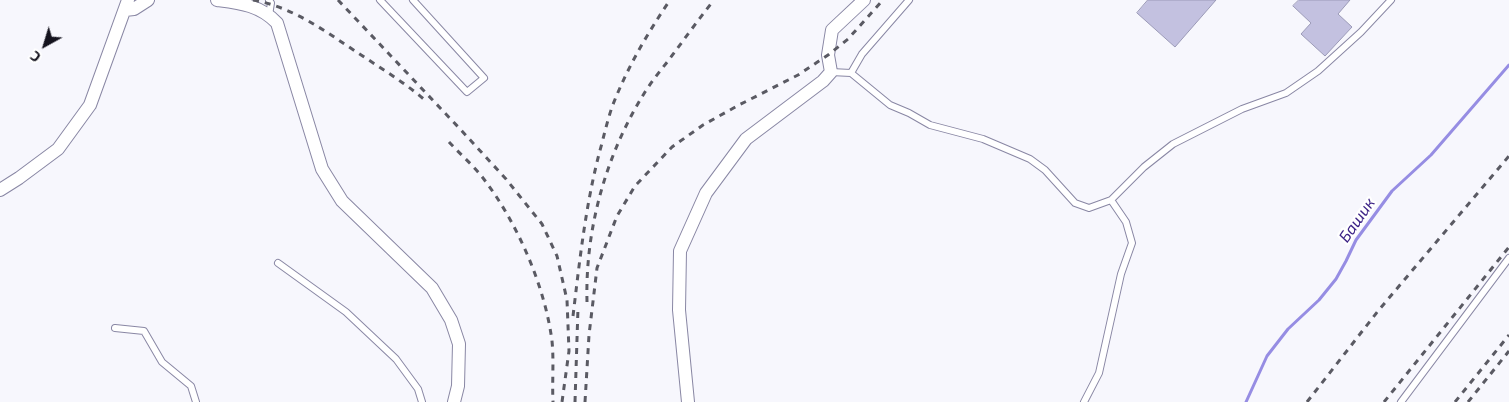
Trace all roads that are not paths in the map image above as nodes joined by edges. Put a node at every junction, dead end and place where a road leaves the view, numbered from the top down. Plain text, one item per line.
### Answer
1 (148, 0) edge
2 (217, 0) edge
3 (269, 0) edge
4 (380, 0) edge
5 (413, 0) edge
6 (864, 0) edge
7 (909, 0) edge
8 (1391, 0) edge
9 (126, 5) edge
10 (269, 15) junction
11 (831, 72) junction
12 (851, 73) junction
13 (0, 190) edge
14 (1111, 200) junction
15 (1509, 258) edge
16 (278, 263) dead end
17 (115, 328) dead end
18 (196, 402) edge
19 (422, 402) edge
20 (454, 402) edge
21 (688, 402) edge
22 (1084, 402) edge
23 (1401, 402) edge

1 - 9 street
2 - 10 street
3 - 10 lane
4 - 5 lane
6 - 11 street
7 - 12 lane
8 - 14 lane
9 - 13 street
10 - 20 street
11 - 12 lane
11 - 21 street
12 - 14 lane
14 - 22 lane
15 - 23 lane
16 - 19 lane
17 - 18 lane

